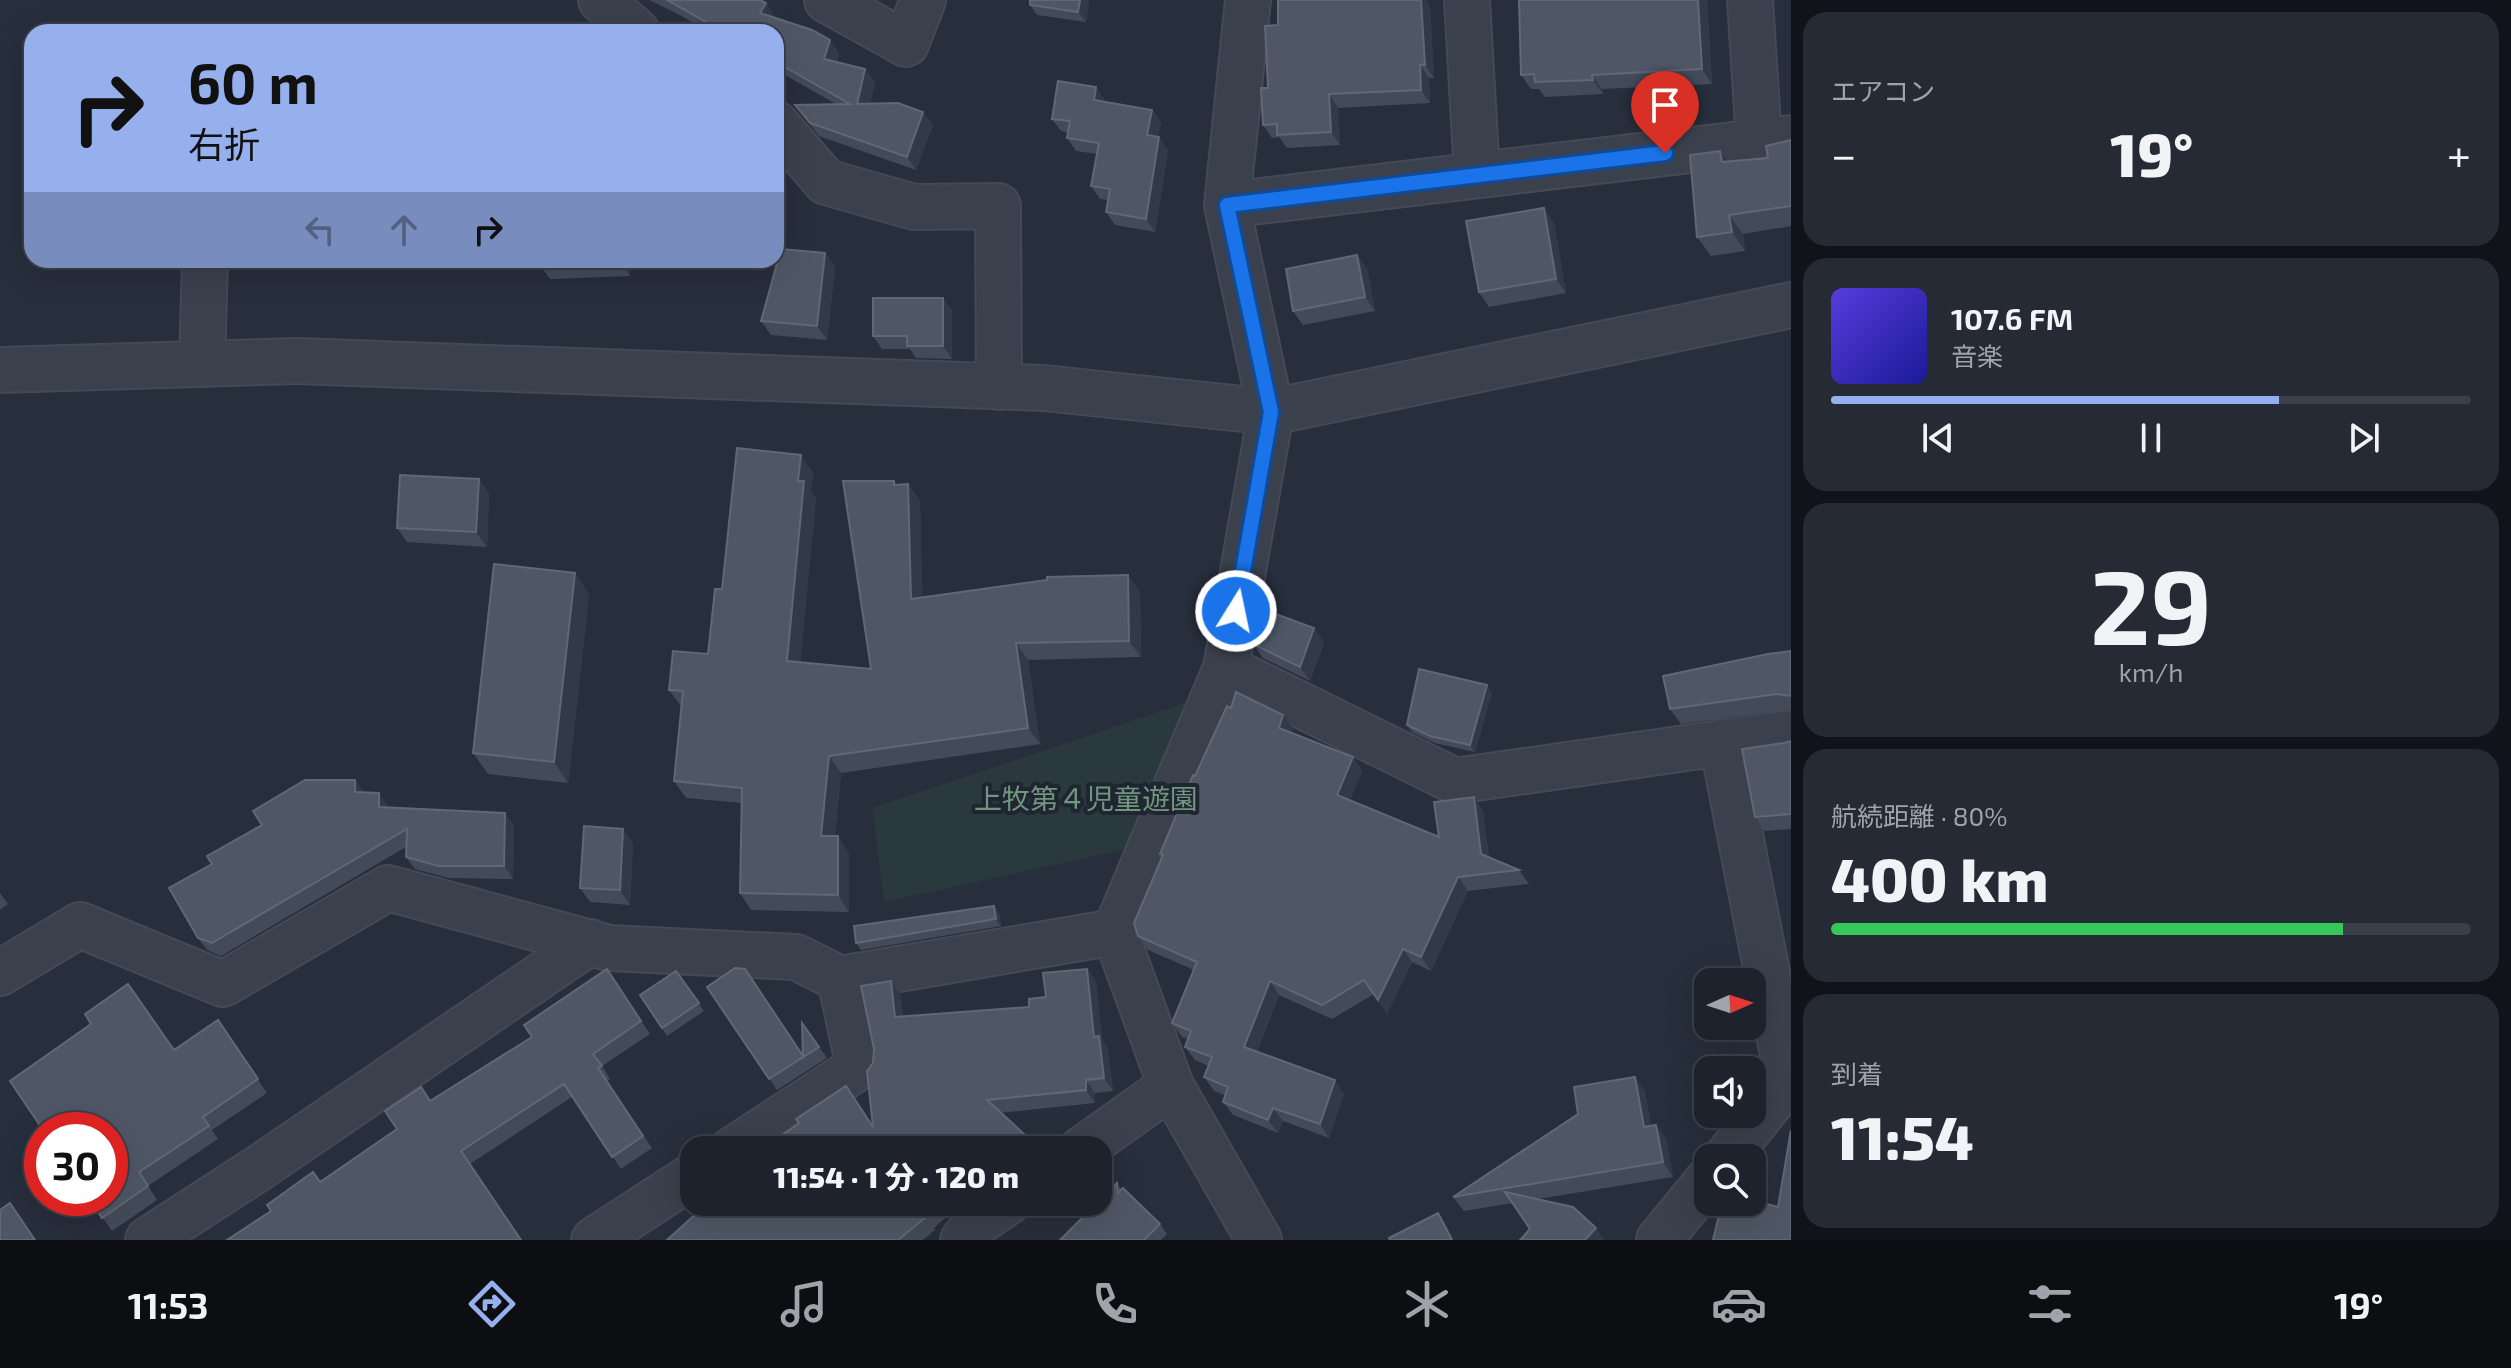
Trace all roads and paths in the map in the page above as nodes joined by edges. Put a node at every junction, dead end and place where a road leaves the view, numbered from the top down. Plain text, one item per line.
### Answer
1 (601, 0) edge
2 (827, 0) edge
3 (923, 0) edge
4 (1248, 0) edge
5 (1467, 0) edge
6 (1750, 0) edge
7 (628, 24) edge
8 (784, 133) edge
9 (1775, 140) edge
10 (1477, 175) junction
11 (1227, 205) junction
12 (205, 268) edge
13 (1791, 305) edge
14 (202, 364) junction
15 (0, 370) edge
16 (999, 387) junction
17 (1271, 412) junction
18 (1226, 668) junction
19 (1791, 733) edge
20 (1722, 742) junction
21 (1774, 928) edge
22 (1115, 932) junction
23 (590, 942) junction
24 (0, 973) edge
25 (840, 979) junction
26 (1171, 1086) junction
27 (753, 1136) edge
28 (1101, 1136) edge
29 (1737, 1144) edge
30 (680, 1184) edge
31 (1694, 1197) edge
32 (987, 1216) edge
33 (148, 1240) edge
34 (594, 1240) edge
35 (963, 1240) edge
36 (1259, 1240) edge
37 (1659, 1240) edge

1 - 7 street
2 - 3 street
4 - 11 street
5 - 10 street
6 - 9 street
8 - 16 street
9 - 10 street
10 - 11 street
11 - 17 street
12 - 14 street
13 - 17 street
14 - 15 street
14 - 16 street
16 - 17 street
17 - 18 street
18 - 20 street
18 - 22 street
19 - 20 street
20 - 21 street
21 - 29 street
22 - 25 street
22 - 26 street
23 - 24 street
23 - 25 street
23 - 33 street
25 - 27 street
26 - 28 street
26 - 36 street
30 - 34 street
31 - 37 street
32 - 35 street

